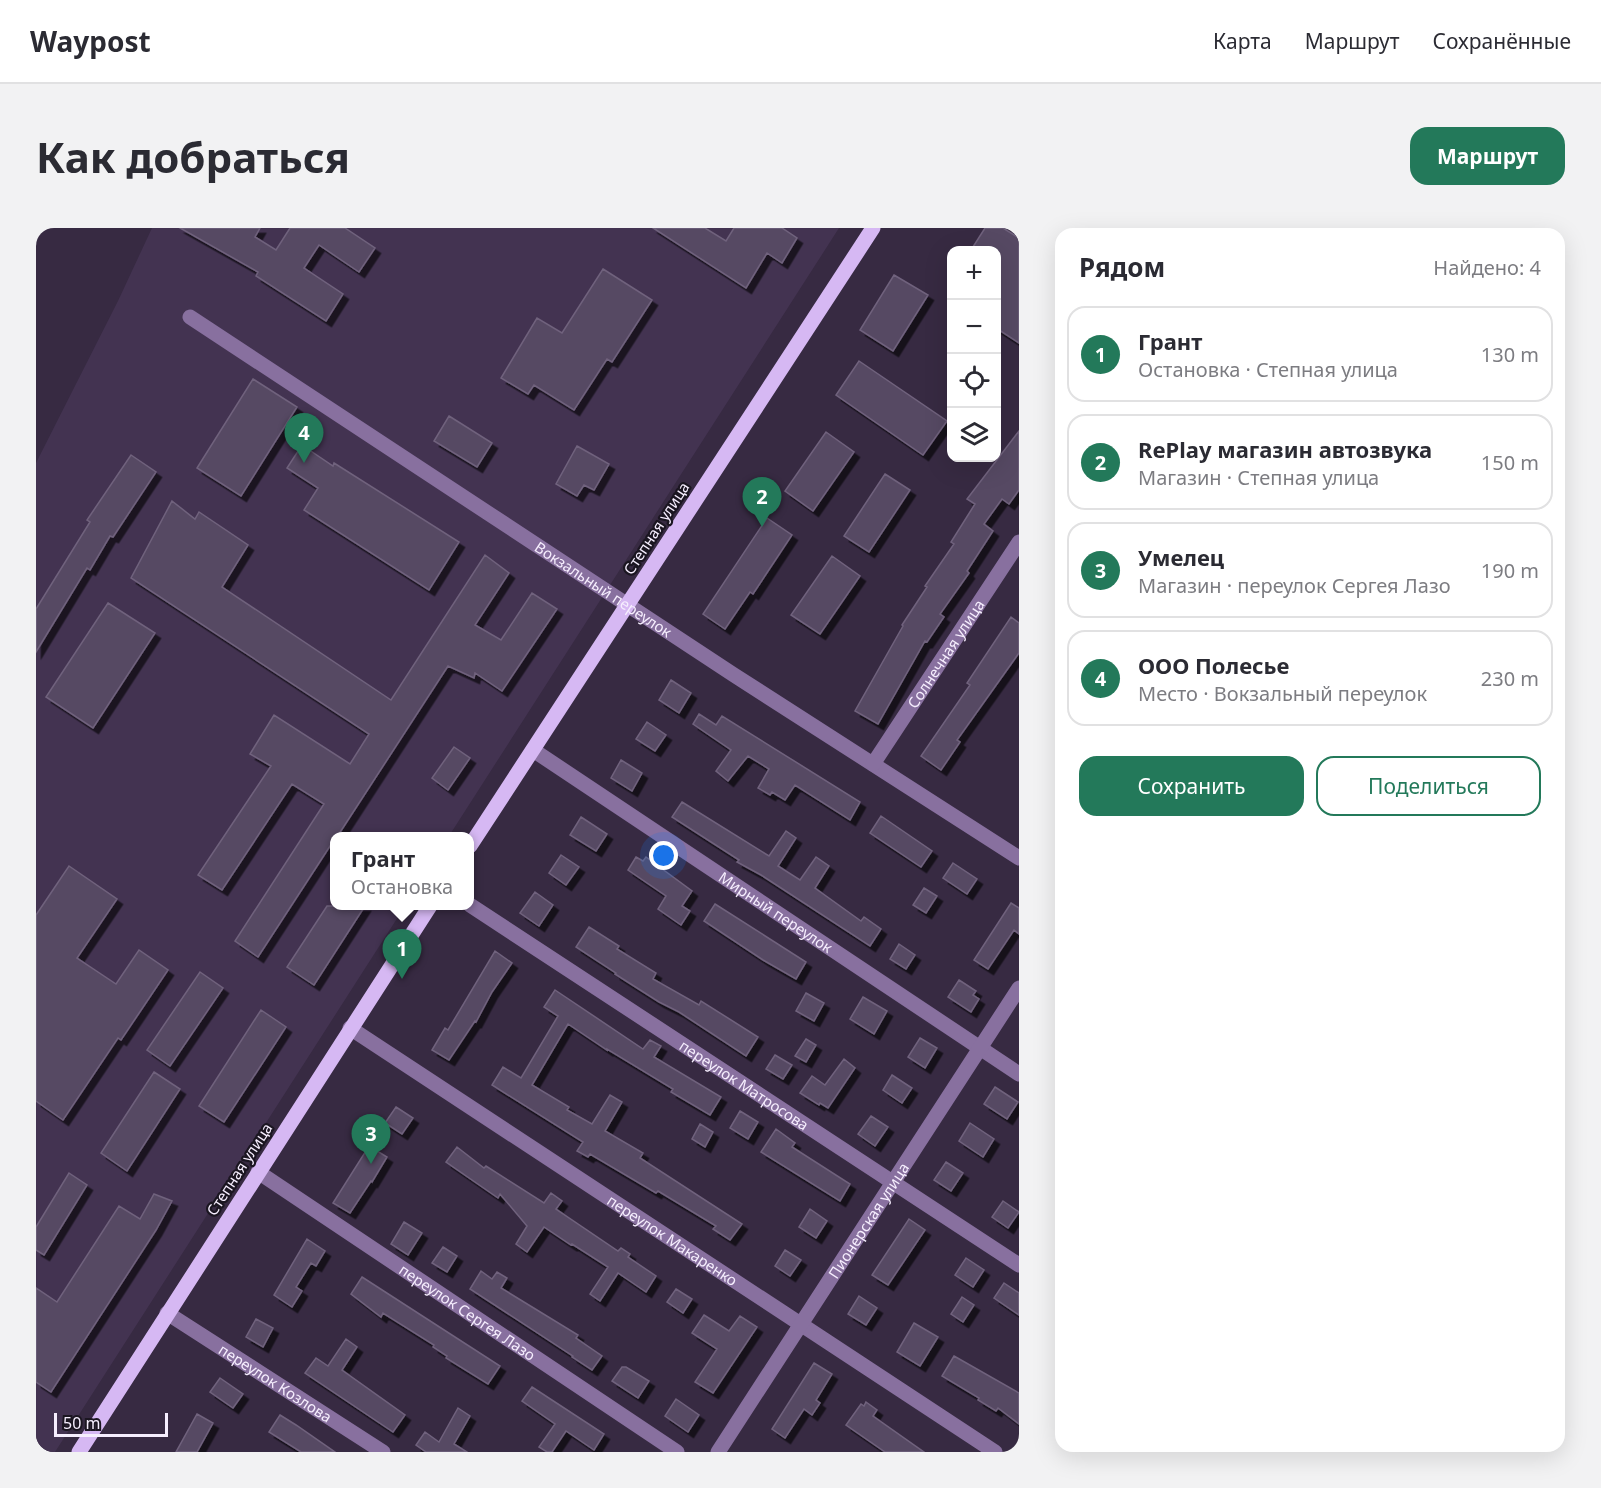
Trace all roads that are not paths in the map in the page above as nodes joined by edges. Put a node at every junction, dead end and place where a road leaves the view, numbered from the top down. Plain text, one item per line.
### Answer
1 (873, 228) edge
2 (189, 317) dead end
3 (1019, 542) edge
4 (628, 605) junction
5 (533, 750) junction
6 (873, 764) junction
7 (474, 840) edge
8 (1019, 858) edge
9 (474, 908) edge
10 (427, 910) edge
11 (1019, 988) edge
12 (350, 1028) junction
13 (980, 1049) junction
14 (1019, 1074) edge
15 (258, 1172) junction
16 (894, 1184) junction
17 (1019, 1265) edge
18 (167, 1313) junction
19 (801, 1324) junction
20 (79, 1452) edge
21 (383, 1452) edge
22 (677, 1452) edge
23 (718, 1452) edge
24 (995, 1452) edge

1 - 4 main road, Степная улица
2 - 4 street, Вокзальный переулок
3 - 6 street, Солнечная улица
4 - 5 main road, Степная улица
4 - 6 street, Вокзальный переулок
5 - 7 main road, Степная улица
5 - 13 street, Мирный переулок
6 - 8 street, Вокзальный переулок
9 - 16 street, переулок Матросова
10 - 12 main road, Степная улица
11 - 13 street, Пионерская улица
12 - 15 main road, Степная улица
12 - 19 street, переулок Макаренко
13 - 14 street, Мирный переулок
13 - 16 street, Пионерская улица
15 - 18 main road, Степная улица
15 - 22 street, переулок Сергея Лазо
16 - 17 street, переулок Матросова
16 - 19 street, Пионерская улица
18 - 20 main road, Степная улица
18 - 21 street, переулок Козлова
19 - 23 street, Пионерская улица
19 - 24 street, переулок Макаренко

